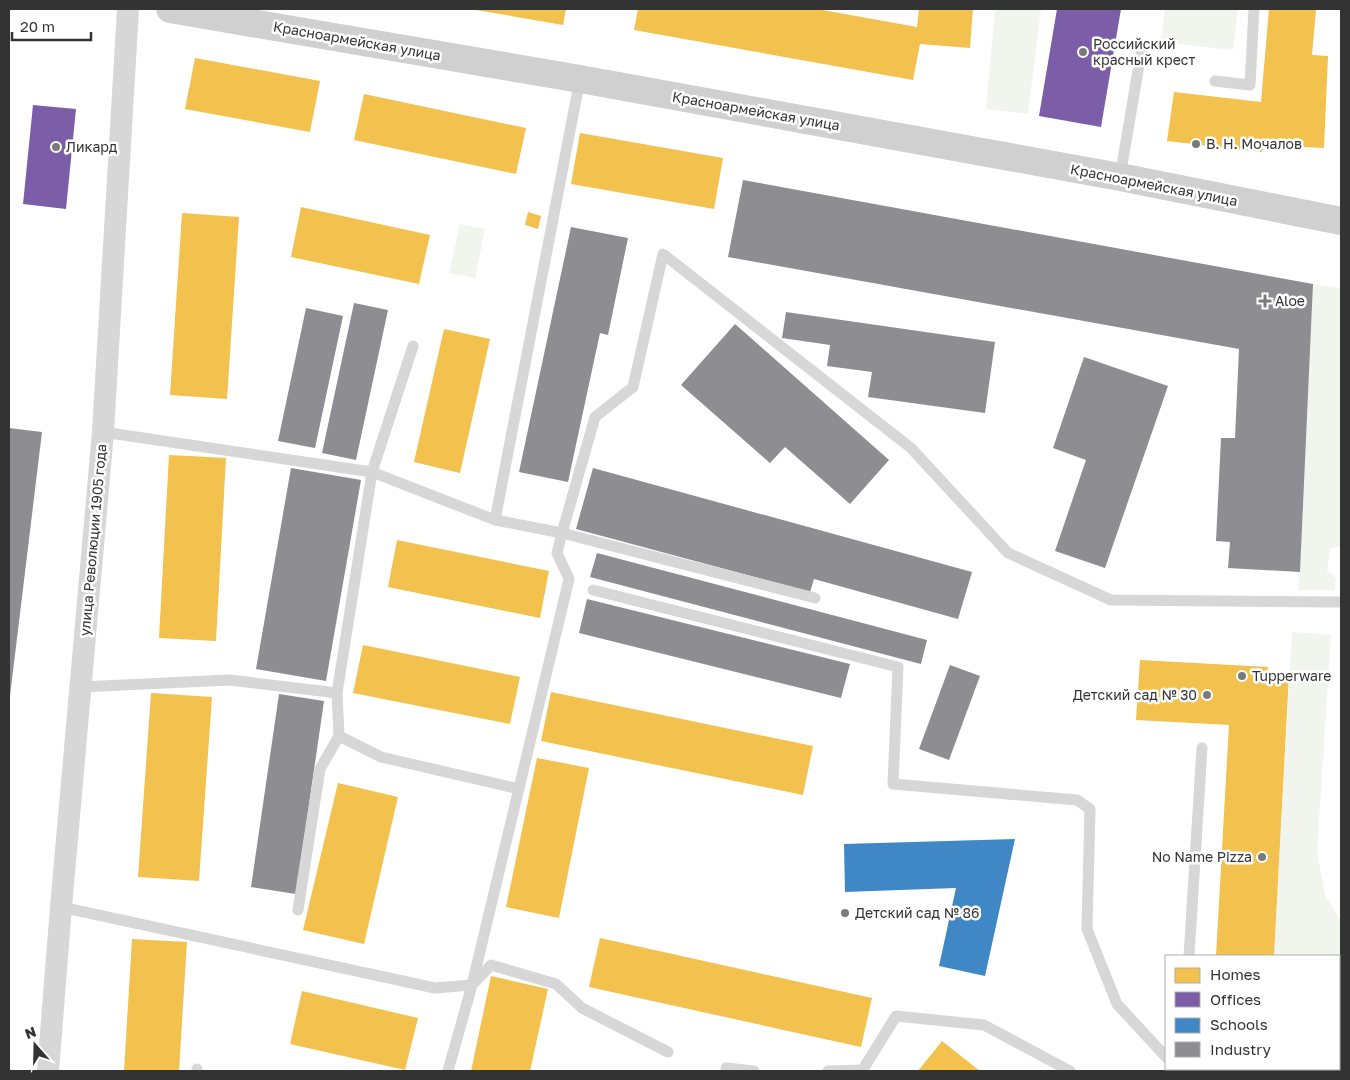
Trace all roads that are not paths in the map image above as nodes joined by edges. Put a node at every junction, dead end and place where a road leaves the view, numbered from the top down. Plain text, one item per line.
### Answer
1 (128, 9) edge
2 (170, 9) edge
3 (1254, 9) edge
4 (1141, 53) dead end
5 (580, 79) junction
6 (1215, 80) dead end
7 (1120, 177) junction
8 (1341, 221) edge
9 (413, 346) dead end
10 (103, 432) junction
11 (372, 472) junction
12 (495, 520) junction
13 (562, 534) junction
14 (593, 590) dead end
15 (815, 598) dead end
16 (1341, 602) edge
17 (80, 687) junction
18 (337, 692) junction
19 (339, 736) junction
20 (1202, 748) dead end
21 (519, 789) junction
22 (60, 908) junction
23 (298, 910) dead end
24 (1189, 955) edge
25 (472, 985) junction
26 (668, 1052) dead end
27 (1165, 1056) edge
28 (726, 1068) dead end
29 (48, 1071) edge
30 (448, 1071) edge
31 (754, 1071) edge
32 (828, 1071) edge
33 (863, 1071) edge
34 (1070, 1071) edge

1 - 10 street, улица Революции 1905 года
2 - 5 street, Красноармейская улица
3 - 6 lane
4 - 7 lane
5 - 7 street, Красноармейская улица
5 - 12 lane
7 - 8 street, Красноармейская улица
9 - 11 lane
10 - 11 lane
10 - 17 street, улица Революции 1905 года
11 - 12 lane
11 - 18 lane
12 - 13 lane
13 - 15 lane
13 - 16 lane
13 - 21 lane
14 - 27 lane
17 - 18 lane
17 - 22 street, улица Революции 1905 года
18 - 19 lane
19 - 21 lane
19 - 23 lane
20 - 24 lane
21 - 25 lane
22 - 25 lane
22 - 29 street, улица Революции 1905 года
25 - 26 lane
25 - 30 lane
28 - 31 lane
32 - 33 lane
33 - 34 lane

